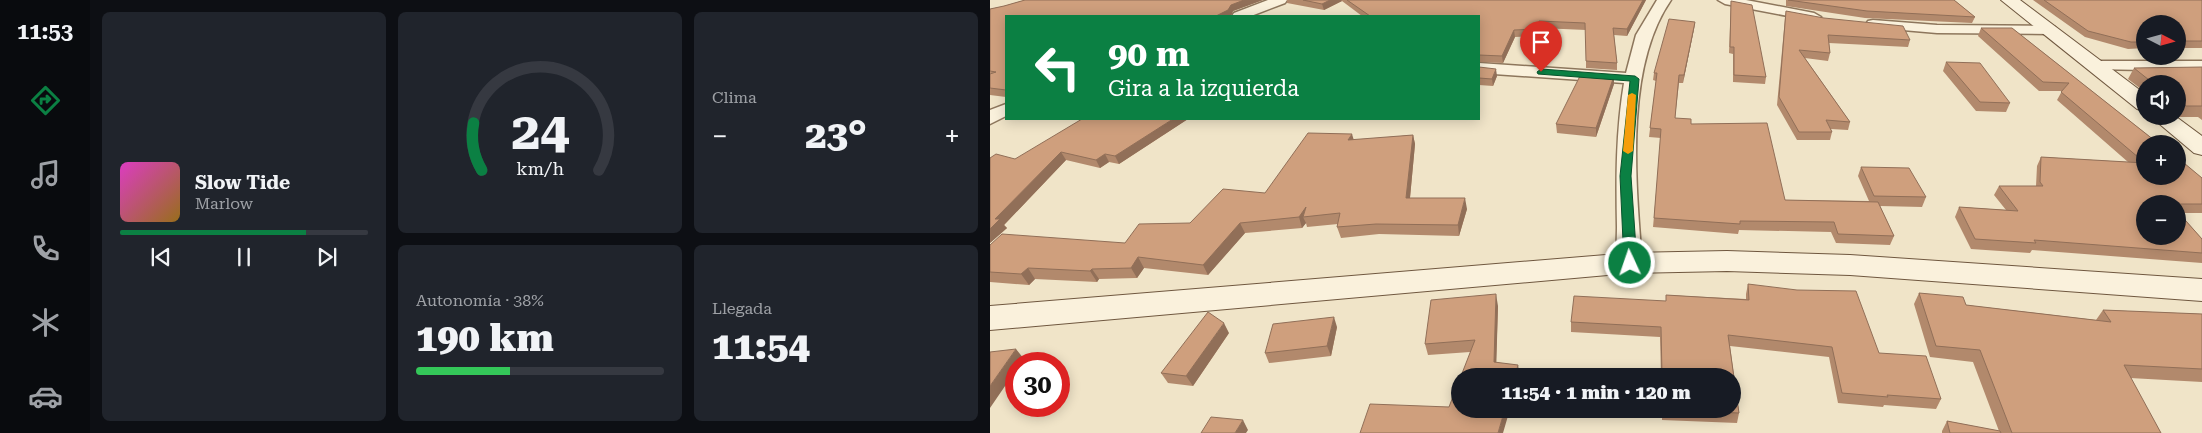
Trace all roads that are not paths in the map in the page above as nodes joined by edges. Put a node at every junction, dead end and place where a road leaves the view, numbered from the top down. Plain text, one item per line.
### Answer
1 (1280, 0) edge
2 (1664, 0) edge
3 (1724, 0) edge
4 (2009, 0) edge
5 (1242, 15) edge
6 (1829, 19) edge
7 (1855, 22) edge
8 (2050, 30) junction
9 (2097, 66) junction
10 (2202, 66) edge
11 (1480, 68) edge
12 (1635, 79) junction
13 (2136, 97) edge
14 (1005, 110) edge
15 (990, 118) edge
16 (2173, 125) edge
17 (2202, 148) edge
18 (1630, 263) junction
19 (2202, 290) edge
20 (990, 318) edge

1 - 5 street
2 - 12 street
3 - 6 street
4 - 8 street
7 - 8 street
8 - 9 street
9 - 10 street
9 - 13 street
11 - 12 street
12 - 18 street
14 - 15 street
16 - 17 street
18 - 19 street
18 - 20 street

